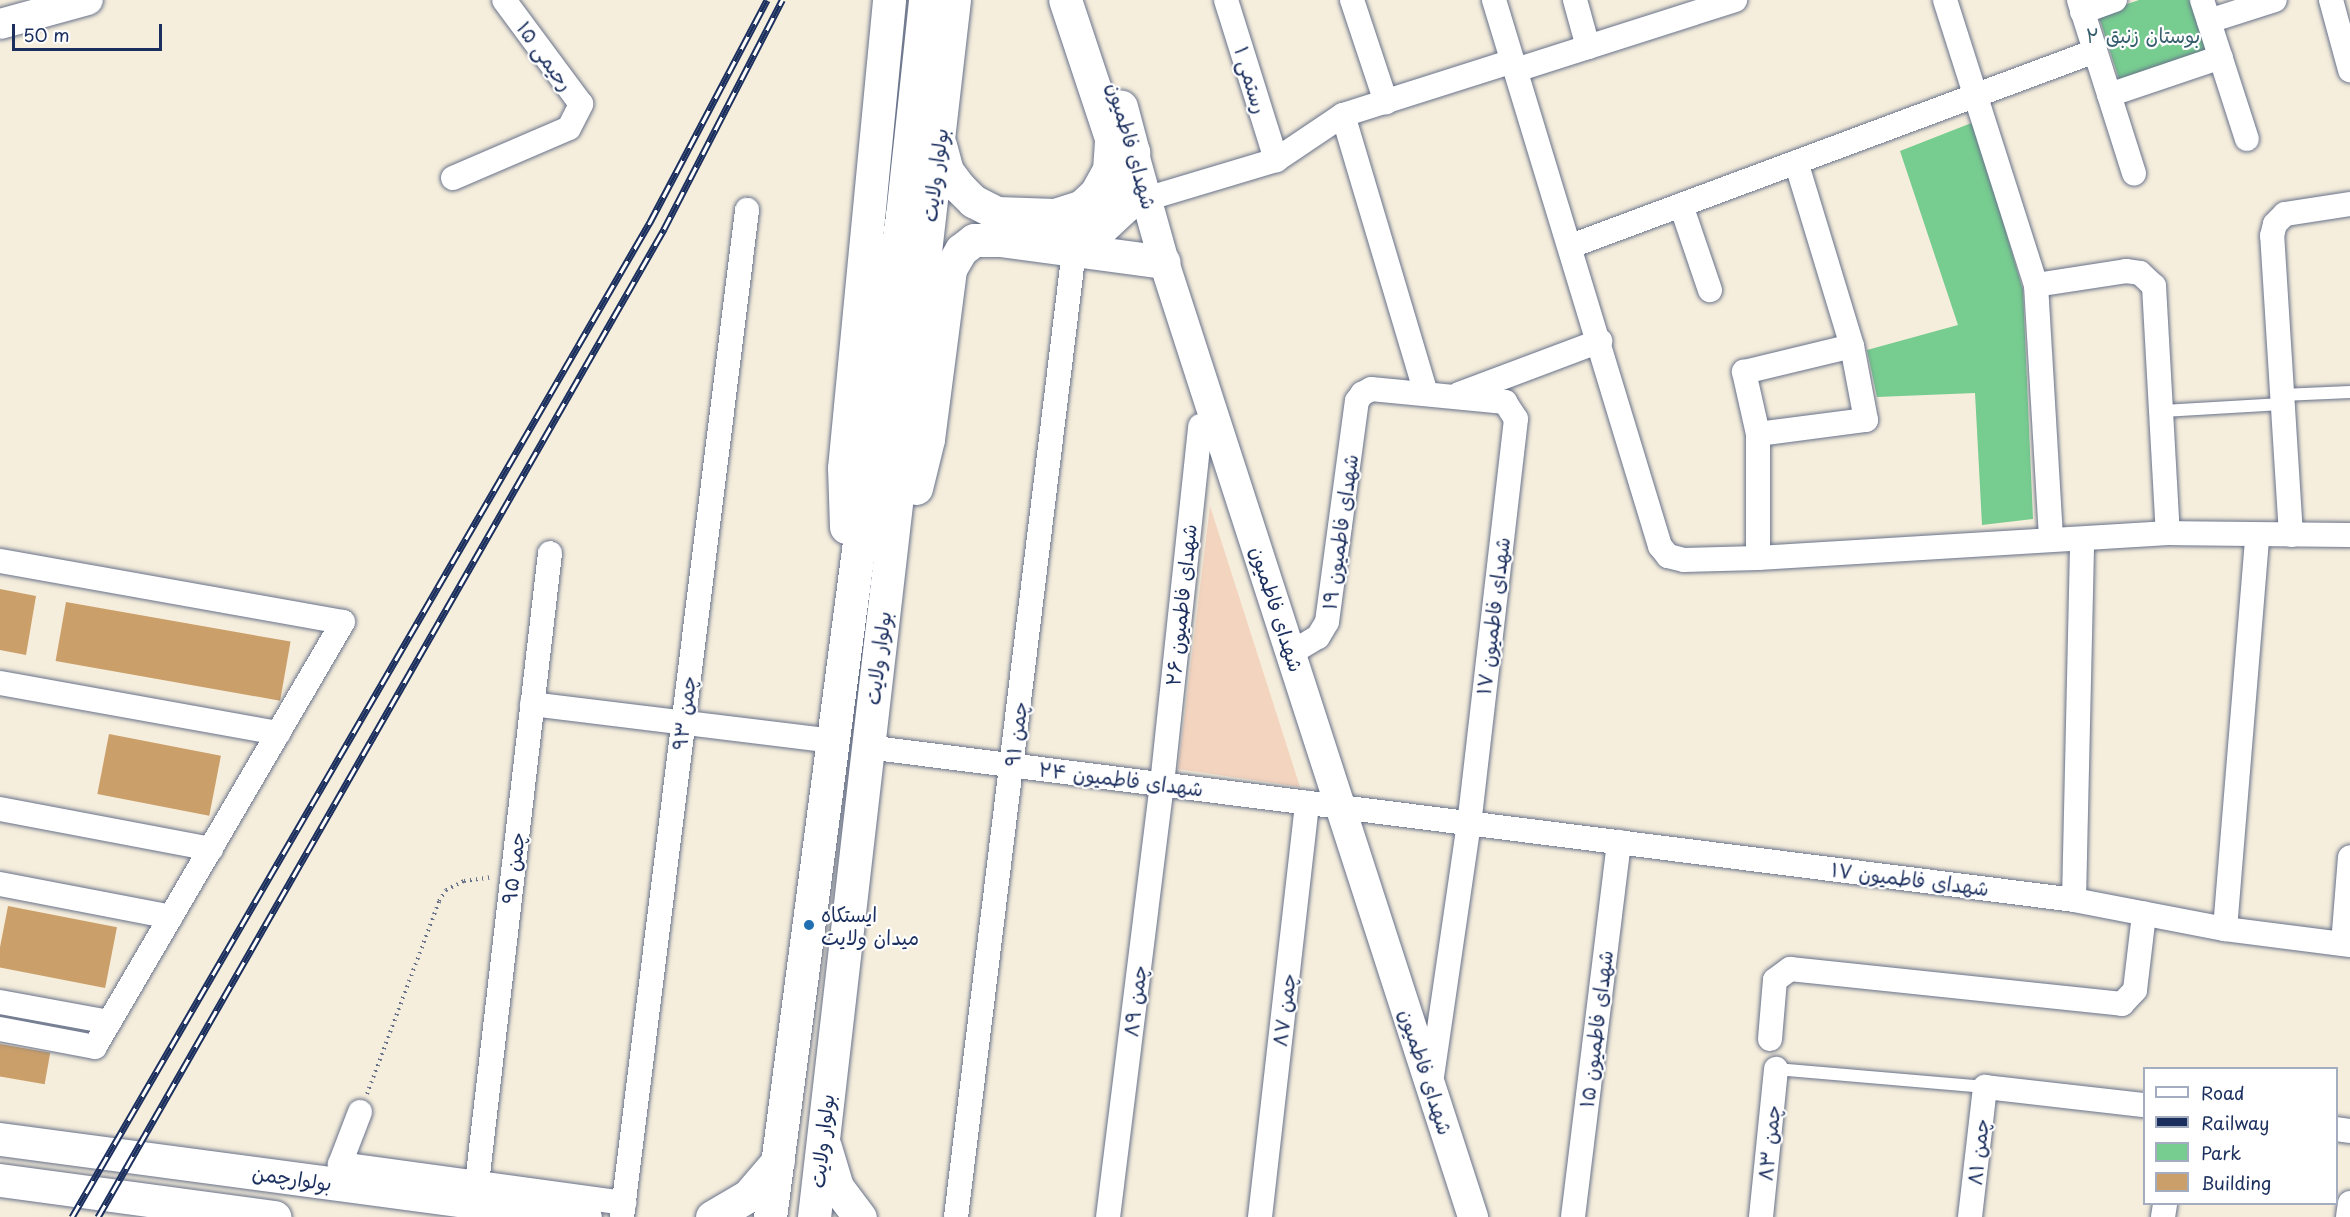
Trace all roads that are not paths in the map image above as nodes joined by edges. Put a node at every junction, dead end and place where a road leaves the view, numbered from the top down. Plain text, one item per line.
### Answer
1 (88, 0) edge
2 (504, 0) edge
3 (889, 0) edge
4 (925, 0) edge
5 (954, 0) edge
6 (1065, 0) edge
7 (1087, 0) edge
8 (1226, 0) edge
9 (1352, 0) edge
10 (1494, 0) edge
11 (1575, 0) edge
12 (1735, 0) edge
13 (1945, 0) edge
14 (2115, 0) edge
15 (2275, 0) edge
16 (2331, 0) edge
17 (1695, 6) edge
18 (2080, 6) edge
19 (2205, 11) edge
20 (0, 24) edge
21 (1588, 47) junction
22 (2095, 51) junction
23 (2221, 57) junction
24 (1514, 66) junction
25 (2350, 70) edge
26 (2109, 94) junction
27 (1975, 96) junction
28 (930, 100) junction
29 (1386, 102) junction
30 (1343, 116) junction
31 (2247, 139) dead end
32 (939, 142) junction
33 (1133, 152) junction
34 (1276, 160) junction
35 (1796, 162) junction
36 (2134, 172) dead end
37 (453, 178) dead end
38 (1146, 199) junction
39 (2350, 204) edge
40 (1681, 205) junction
41 (747, 210) dead end
42 (1570, 246) junction
43 (1069, 248) junction
44 (1164, 262) junction
45 (2036, 285) junction
46 (1710, 290) dead end
47 (1600, 341) junction
48 (1852, 346) junction
49 (2350, 392) edge
50 (1426, 393) junction
51 (1456, 395) junction
52 (2282, 399) junction
53 (2163, 411) junction
54 (1200, 426) dead end
55 (1758, 434) junction
56 (2168, 533) junction
57 (2350, 535) edge
58 (2257, 536) junction
59 (2291, 536) junction
60 (2051, 540) junction
61 (2082, 540) junction
62 (550, 553) dead end
63 (1758, 558) junction
64 (0, 561) edge
65 (883, 617) junction
66 (849, 620) junction
67 (1291, 653) junction
68 (0, 683) edge
69 (532, 704) junction
70 (683, 723) junction
71 (279, 733) junction
72 (832, 741) junction
73 (867, 747) junction
74 (1013, 766) junction
75 (1162, 784) junction
76 (1307, 803) junction
77 (1340, 807) junction
78 (0, 809) edge
79 (1469, 823) junction
80 (1619, 842) junction
81 (211, 849) junction
82 (2350, 857) edge
83 (0, 884) edge
84 (2074, 900) junction
85 (2144, 914) junction
86 (171, 917) junction
87 (2224, 929) junction
88 (2347, 944) edge
89 (0, 1002) edge
90 (110, 1022) junction
91 (0, 1029) edge
92 (1770, 1039) dead end
93 (1776, 1069) joint
94 (1431, 1085) junction
95 (1985, 1086) junction
96 (2143, 1105) edge
97 (360, 1112) road end
98 (822, 1138) junction
99 (0, 1139) edge
100 (778, 1161) junction
101 (0, 1180) edge
102 (477, 1183) junction
103 (2350, 1203) edge
104 (623, 1210) edge
105 (1464, 1210) edge
106 (275, 1217) edge
107 (585, 1217) edge
108 (712, 1217) edge
109 (770, 1217) edge
110 (814, 1217) edge
111 (860, 1217) edge
112 (956, 1217) edge
113 (1108, 1217) edge
114 (1260, 1217) edge
115 (1573, 1217) edge
116 (1761, 1217) edge
117 (1970, 1217) edge
118 (2348, 1217) edge

1 - 20 street
2 - 37 street, رحیمی ۱۵
3 - 66 main road
4 - 28 main road
5 - 28 main road
6 - 32 main road
7 - 33 main road, شهدای فاطمیون
8 - 34 street, رستمی ۱
9 - 29 street
10 - 24 street
11 - 21 street
12 - 17 street
13 - 27 street
14 - 18 street
15 - 19 street
16 - 25 street
17 - 21 street
18 - 22 street
19 - 23 street
21 - 24 street
22 - 26 street
22 - 27 street
23 - 26 street
23 - 31 street
24 - 29 street
24 - 42 street
26 - 36 street
27 - 35 street
27 - 45 street
28 - 32 main road, بولوار ولایت
28 - 66 main road, بولوار ولایت
29 - 30 street
30 - 34 street
30 - 50 street
32 - 65 main road, بولوار ولایت
33 - 38 street, شهدای فاطمیون
33 - 43 main road
34 - 38 street
35 - 40 street
35 - 48 street
38 - 44 street, شهدای فاطمیون
39 - 52 street
40 - 42 street
40 - 46 street
41 - 70 street, چمن ۹۳
42 - 47 street
43 - 44 main road
43 - 65 main road
43 - 74 street, چمن ۹۱
44 - 67 street, شهدای فاطمیون
45 - 53 street
45 - 60 street
47 - 51 street
47 - 63 street
48 - 55 street
48 - 55 street
49 - 52 lane
50 - 51 street
50 - 67 street, شهدای فاطمیون ۱۹
51 - 79 street, شهدای فاطمیون ۱۷
52 - 53 lane
52 - 59 street
53 - 56 street
54 - 75 street, شهدای فاطمیون ۲۶
55 - 63 street
56 - 58 street
56 - 61 street
57 - 59 street
58 - 59 street
58 - 87 street
60 - 61 street
60 - 63 street
61 - 84 street
62 - 69 street, چمن ۹۵
64 - 71 street
65 - 73 main road, بولوار ولایت
66 - 72 main road, بولوار ولایت
67 - 77 street, شهدای فاطمیون
68 - 71 street
69 - 70 street
69 - 102 street, چمن ۹۵
70 - 72 street
70 - 104 street, چمن ۹۳
71 - 81 street
72 - 100 main road, بولوار ولایت
73 - 74 street, شهدای فاطمیون ۲۴
73 - 98 main road, بولوار ولایت
74 - 75 street, شهدای فاطمیون ۲۴
74 - 112 street, چمن ۹۱
75 - 76 street, شهدای فاطمیون ۲۴
75 - 113 street, چمن ۸۹
76 - 77 street, شهدای فاطمیون ۲۴
76 - 114 street, چمن ۸۷
77 - 79 street, شهدای فاطمیون ۱۷
77 - 94 street, شهدای فاطمیون
78 - 81 street
79 - 80 street, شهدای فاطمیون ۱۷
79 - 94 street, شهدای فاطمیون ۱۷
80 - 84 street, شهدای فاطمیون ۱۷
80 - 115 street, شهدای فاطمیون ۱۵
81 - 86 street
82 - 88 street
83 - 86 street
84 - 85 street, شهدای فاطمیون ۱۷
85 - 87 street, شهدای فاطمیون ۱۷
85 - 92 street
86 - 90 street
87 - 88 street, شهدای فاطمیون ۱۷
89 - 90 street
90 - 91 street
93 - 95 lane
93 - 116 street, چمن ۸۳
94 - 105 street, شهدای فاطمیون
95 - 96 street
95 - 117 street, چمن ۸۱
97 - 102 street
98 - 110 main road, بولوار ولایت
98 - 111 main road
99 - 107 main road, بولوارچمن
100 - 108 main road
100 - 109 main road, بولوار ولایت
101 - 106 main road, بولوارچمن
102 - 104 street
103 - 118 street

